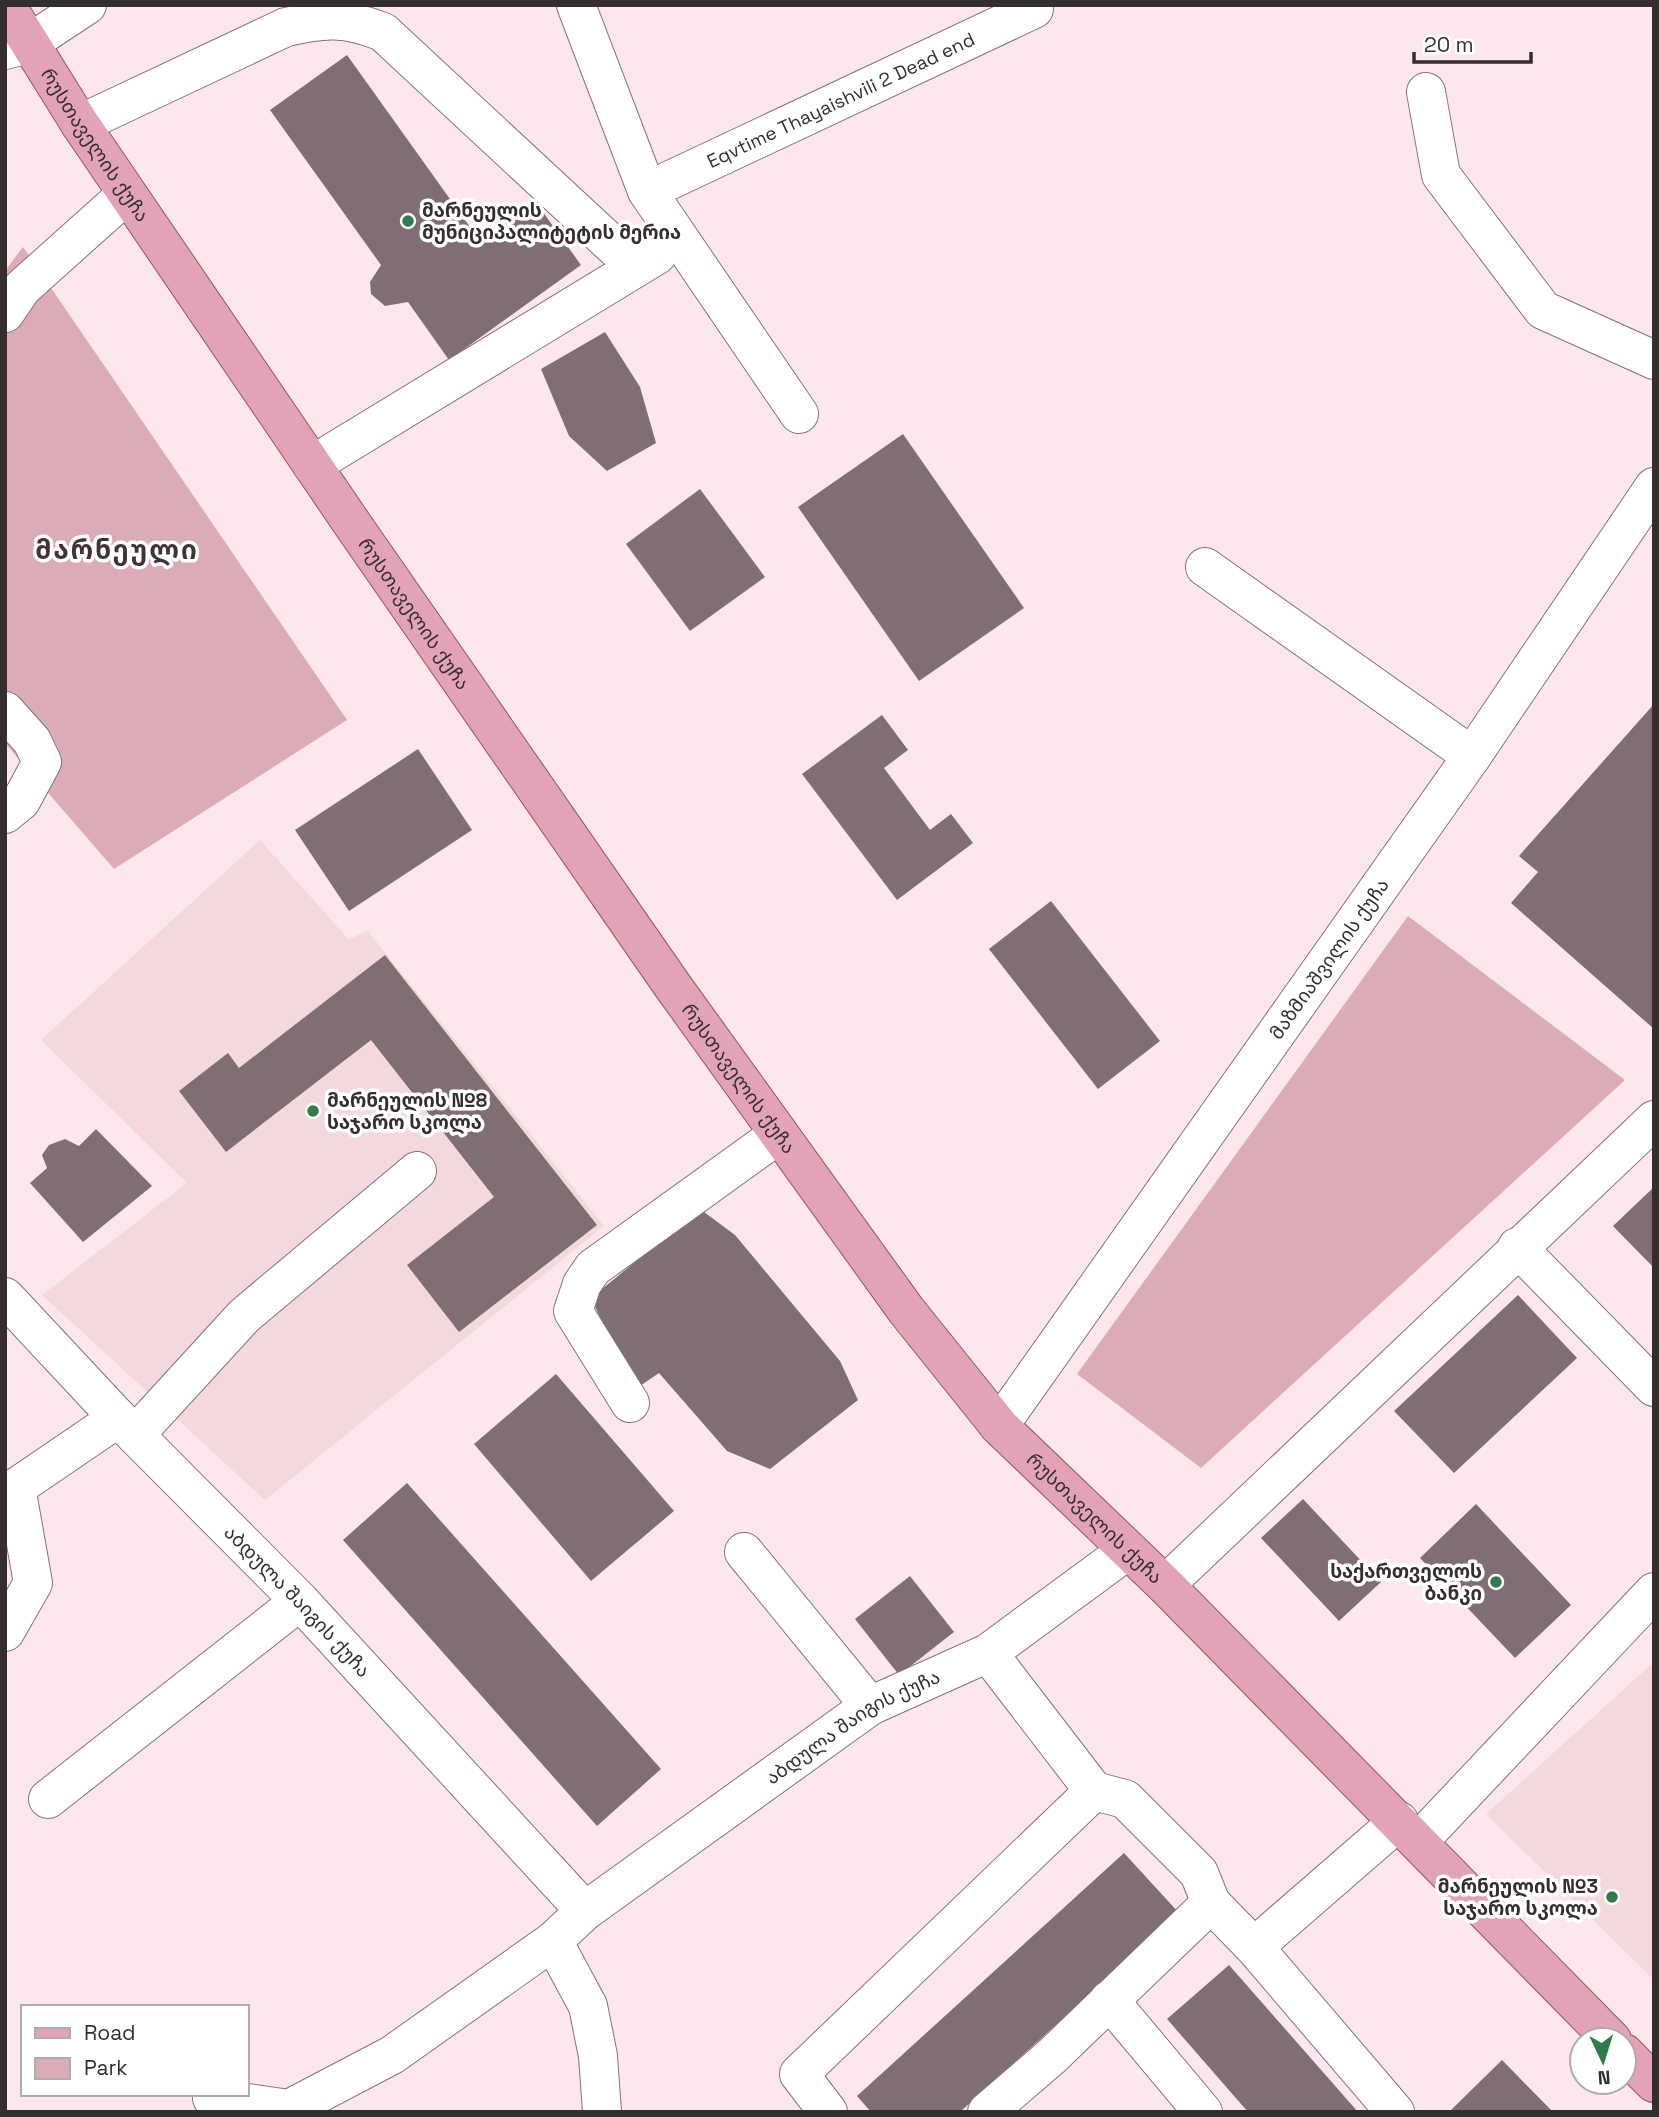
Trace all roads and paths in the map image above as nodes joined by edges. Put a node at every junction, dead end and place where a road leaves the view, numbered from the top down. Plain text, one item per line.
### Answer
1 (6, 5) edge
2 (87, 5) edge
3 (576, 5) edge
4 (1034, 9) dead end
5 (17, 47) edge
6 (1426, 92) dead end
7 (80, 124) junction
8 (647, 191) junction
9 (127, 194) junction
10 (680, 241) junction
11 (636, 268) junction
12 (5, 313) edge
13 (1654, 360) edge
14 (799, 414) dead end
15 (312, 465) junction
16 (1654, 486) edge
17 (1205, 568) dead end
18 (5, 711) edge
19 (1472, 756) junction
20 (5, 814) edge
21 (1654, 1120) edge
22 (779, 1134) junction
23 (417, 1171) dead end
24 (1517, 1247) junction
25 (5, 1297) edge
26 (1654, 1387) edge
27 (630, 1403) dead end
28 (126, 1426) junction
29 (999, 1426) junction
30 (11, 1491) edge
31 (1128, 1550) junction
32 (744, 1552) dead end
33 (1165, 1585) junction
34 (1654, 1592) edge
35 (300, 1601) junction
36 (5, 1632) edge
37 (989, 1653) junction
38 (870, 1706) junction
39 (1094, 1791) junction
40 (48, 1799) dead end
41 (1409, 1831) junction
42 (1211, 1903) junction
43 (585, 1911) junction
44 (553, 1941) junction
45 (1254, 1947) junction
46 (1109, 2000) junction
47 (1598, 2026) edge
48 (1638, 2067) edge
49 (1654, 2083) edge
50 (212, 2098) dead end
51 (602, 2112) edge
52 (828, 2112) edge
53 (987, 2112) edge
54 (1203, 2112) edge
55 (1395, 2112) edge

1 - 5 main road, რუსთაველის ქუჩა
2 - 5 street
3 - 8 street
4 - 8 street, Eqvtime Thayaishvili 2 Dead end
5 - 7 main road, რუსთაველის ქუჩა
6 - 13 street
7 - 9 main road, რუსთაველის ქუჩა
7 - 11 street
8 - 10 street
9 - 12 street
9 - 15 main road, რუსთაველის ქუჩა
10 - 11 street
10 - 14 street
11 - 15 street
15 - 22 main road, რუსთაველის ქუჩა
16 - 19 street, მაზმიაშვილის ქუჩა
17 - 19 street
18 - 20 street
19 - 29 street, მაზმიაშვილის ქუჩა
21 - 24 street
22 - 27 street
22 - 29 main road, რუსთაველის ქუჩა
23 - 28 street
24 - 26 street
24 - 33 street
25 - 28 street, აბდულა შაიგის ქუჩა
28 - 30 street
28 - 35 street, აბდულა შაიგის ქუჩა
29 - 31 main road, რუსთაველის ქუჩა
30 - 36 street
31 - 33 main road, რუსთაველის ქუჩა
31 - 37 street, აბდულა შაიგის ქუჩა
32 - 38 street
33 - 41 main road, რუსთაველის ქუჩა
34 - 41 street
35 - 40 street
35 - 43 street, აბდულა შაიგის ქუჩა
37 - 38 street, აბდულა შაიგის ქუჩა
37 - 39 street
38 - 43 street, აბდულა შაიგის ქუჩა
39 - 42 street
39 - 52 street
41 - 45 street
41 - 47 main road, რუსთაველის ქუჩა
42 - 45 street
42 - 46 street
43 - 44 street, აბდულა შაიგის ქუჩა
44 - 50 street, აბდულა შაიგის ქუჩა
44 - 51 street
45 - 55 street
46 - 53 street
46 - 54 street
48 - 49 main road

